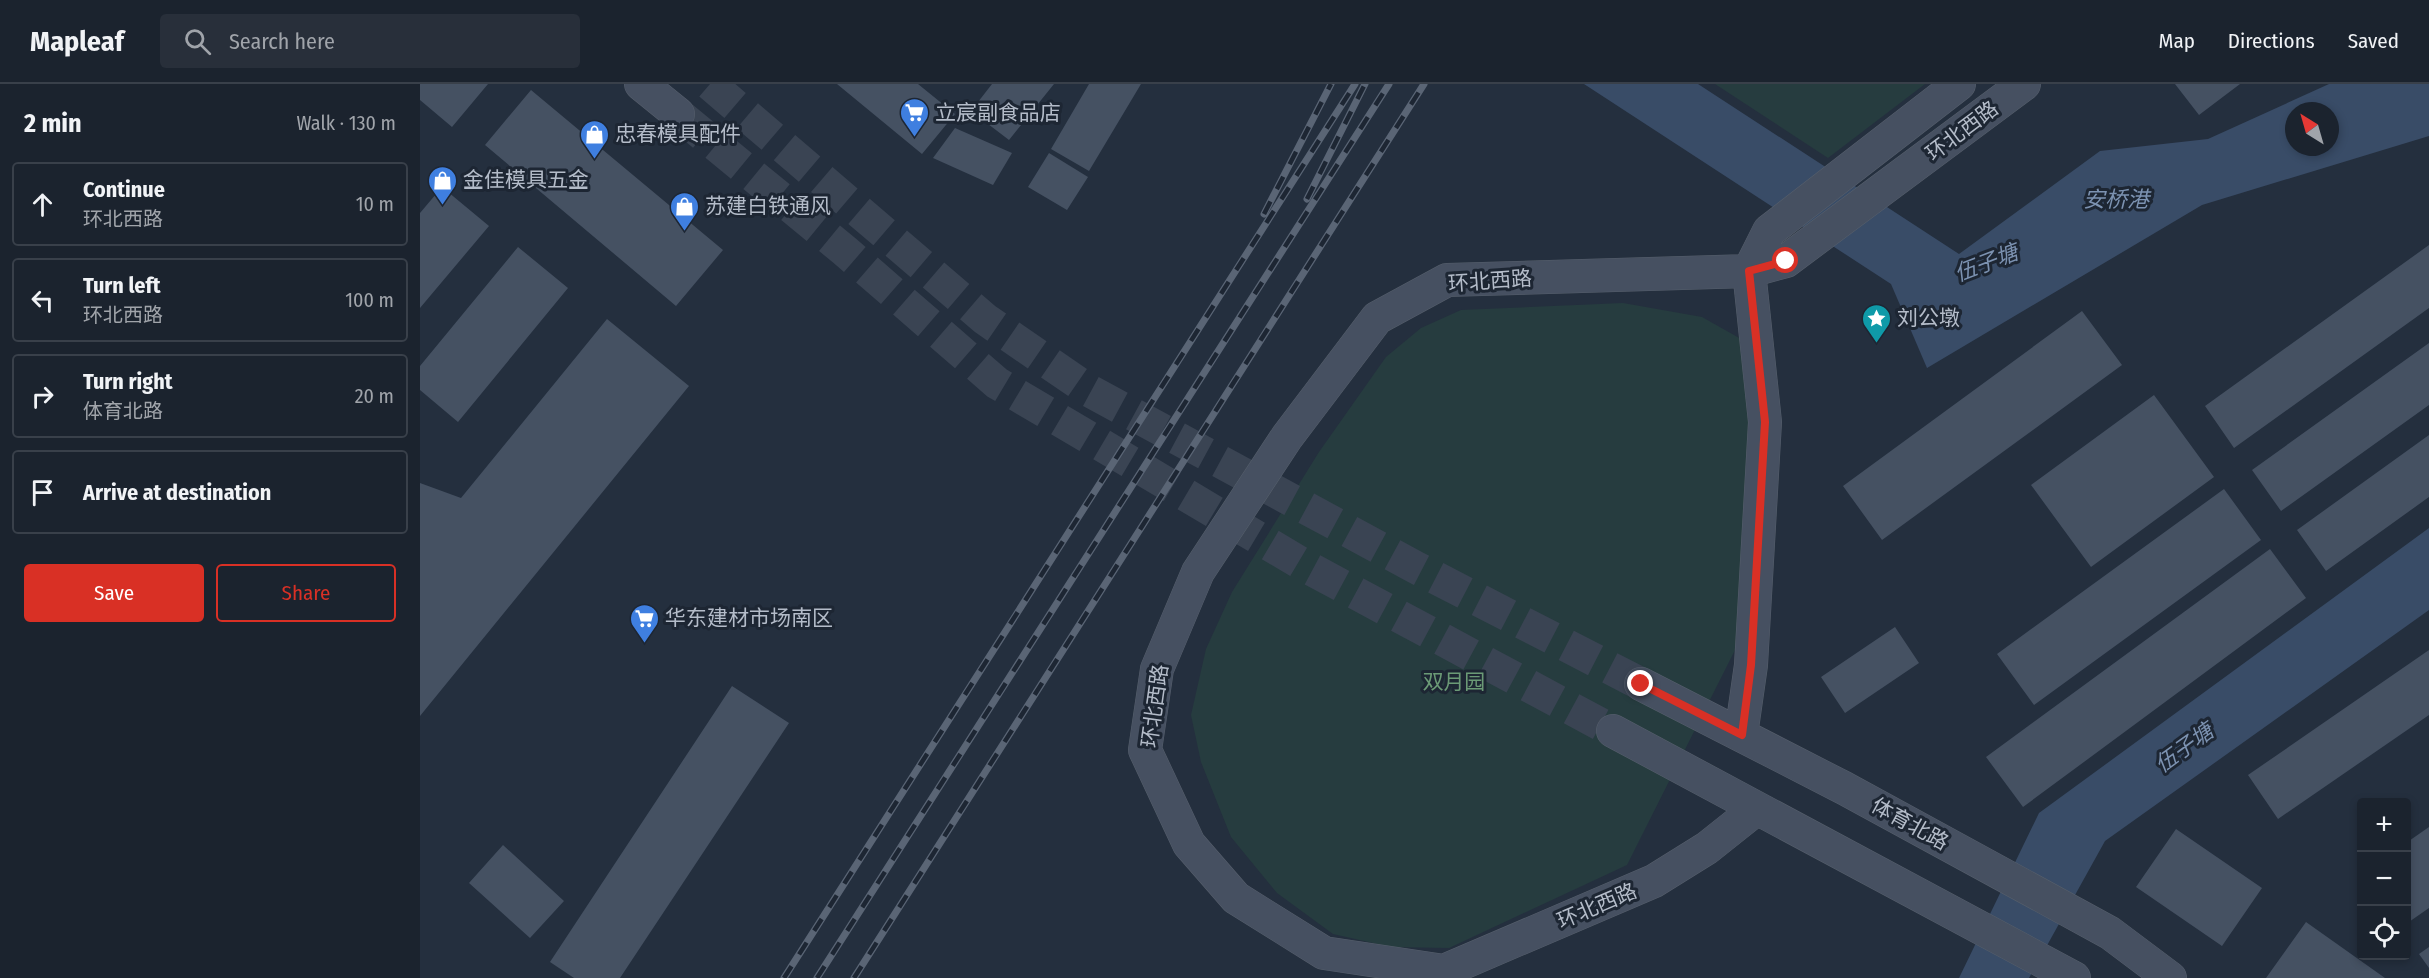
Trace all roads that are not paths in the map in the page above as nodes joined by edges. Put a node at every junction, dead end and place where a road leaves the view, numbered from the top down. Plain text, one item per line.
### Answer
1 (641, 84) edge
2 (1959, 84) edge
3 (2025, 84) edge
4 (678, 114) tunnel mouth
5 (1749, 271) junction
6 (1641, 684) tunnel mouth
7 (1613, 731) tunnel mouth
8 (1742, 735) junction
9 (1756, 809) junction
10 (2074, 978) edge
11 (2170, 978) edge

1 - 4 street
2 - 5 street, 环北西路
3 - 5 street, 环北西路
5 - 8 street
5 - 9 street, 环北西路
6 - 8 street, 体育北路
7 - 9 street
8 - 11 street, 体育北路
9 - 10 street

